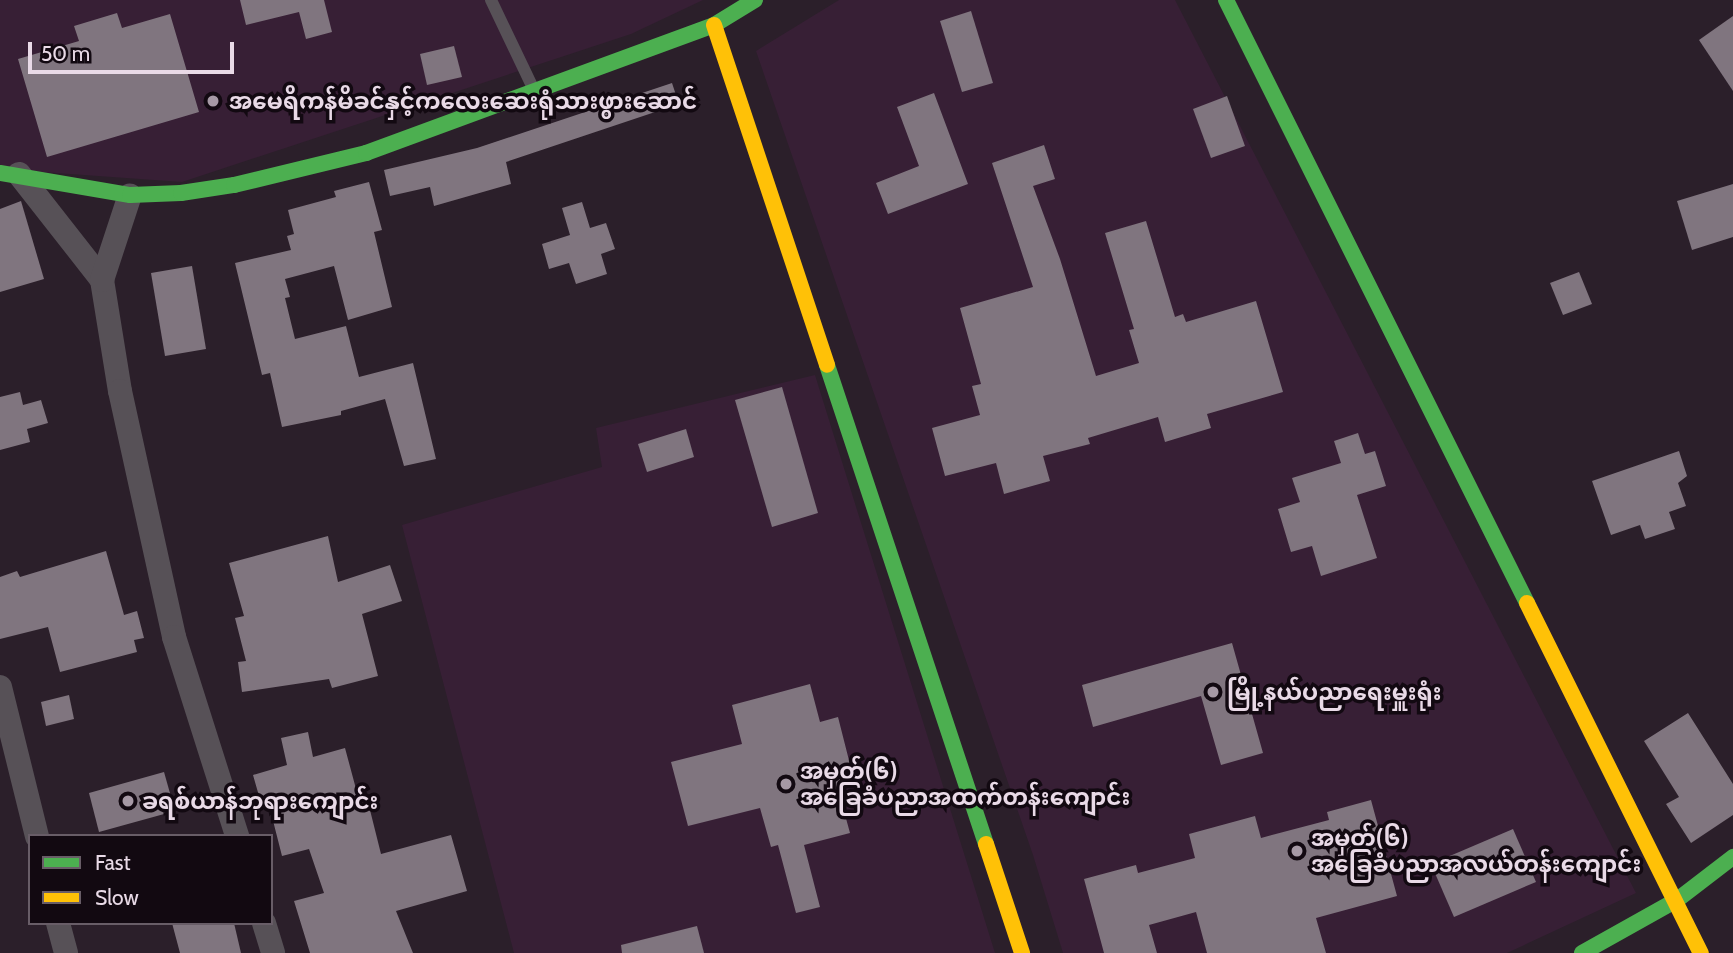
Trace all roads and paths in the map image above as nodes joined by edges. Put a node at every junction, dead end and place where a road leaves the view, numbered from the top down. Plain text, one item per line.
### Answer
1 (491, 0) edge
2 (755, 0) edge
3 (1226, 0) edge
4 (714, 25) junction
5 (535, 91) junction
6 (9, 173) edge
7 (130, 195) junction
8 (102, 280) junction
9 (0, 687) edge
10 (37, 834) edge
11 (236, 834) edge
12 (1733, 857) edge
13 (1677, 900) junction
14 (59, 925) edge
15 (265, 925) edge
16 (66, 953) edge
17 (273, 953) edge
18 (1022, 953) edge
19 (1582, 953) edge
20 (1701, 953) edge

1 - 5 lane
2 - 4 street
3 - 13 street
4 - 5 street
4 - 18 street
5 - 7 street
6 - 7 street
6 - 8 street
7 - 8 street
8 - 11 street
9 - 10 street
12 - 13 street
13 - 19 street
13 - 20 street
14 - 16 street
15 - 17 street

